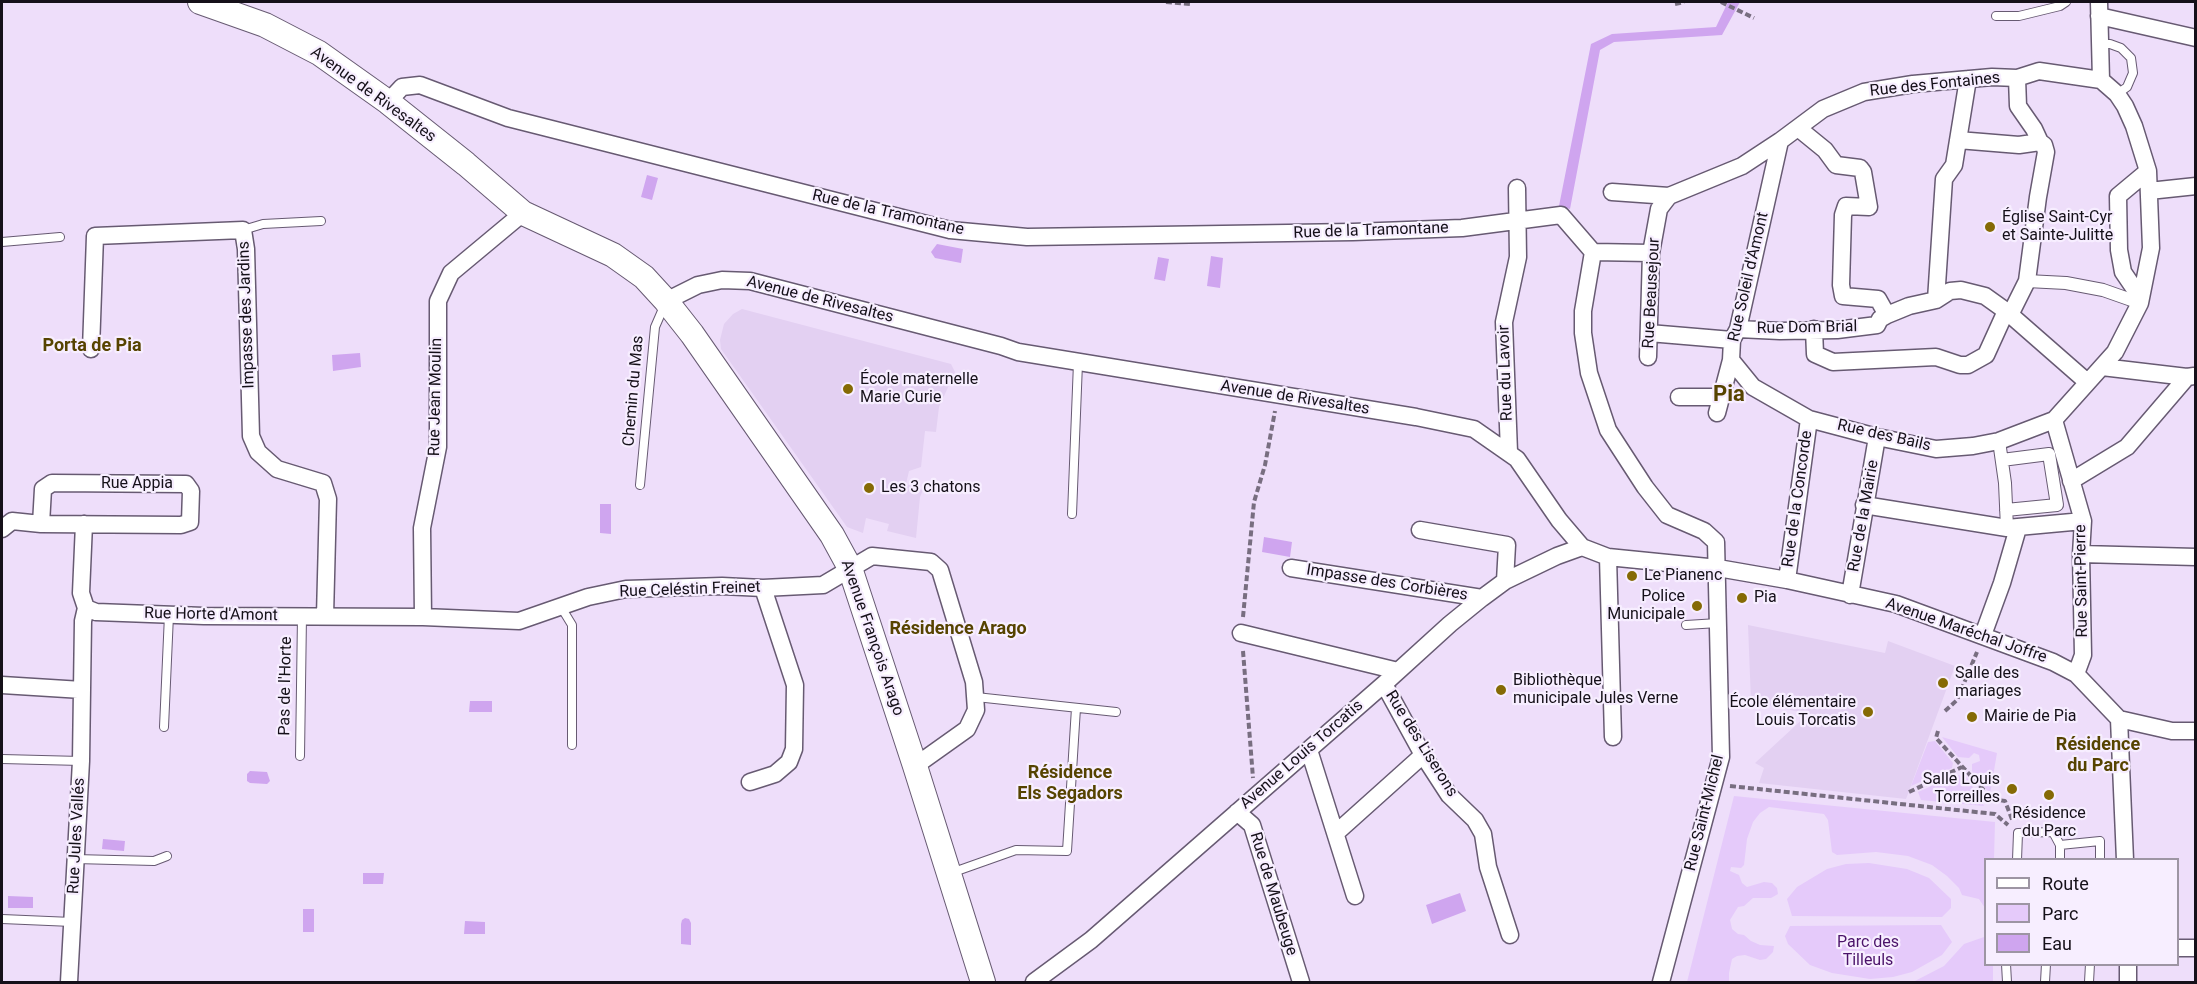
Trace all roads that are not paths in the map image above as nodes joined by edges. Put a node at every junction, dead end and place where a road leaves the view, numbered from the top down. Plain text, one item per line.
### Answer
1 (200, 2) edge
2 (2066, 2) edge
3 (2099, 9) edge
4 (1996, 16) dead end
5 (2196, 38) edge
6 (2100, 44) junction
7 (2017, 78) junction
8 (1968, 79) junction
9 (2101, 80) junction
10 (2117, 94) junction
11 (388, 102) junction
12 (1798, 128) junction
13 (1958, 140) junction
14 (1780, 141) junction
15 (2040, 142) junction
16 (2148, 171) junction
17 (2196, 186) edge
18 (1517, 188) dead end
19 (2149, 191) junction
20 (1612, 192) dead end
21 (1670, 195) junction
22 (523, 213) junction
23 (1517, 219) junction
24 (321, 221) dead end
25 (243, 230) junction
26 (60, 237) dead end
27 (2, 242) edge
28 (1593, 252) junction
29 (1651, 253) junction
30 (2027, 281) junction
31 (1936, 300) junction
32 (2140, 300) junction
33 (666, 301) junction
34 (2008, 313) junction
35 (1882, 320) junction
36 (1814, 329) junction
37 (1649, 333) junction
38 (1735, 335) junction
39 (91, 349) dead end
40 (1648, 357) dead end
41 (1731, 360) junction
42 (1078, 363) junction
43 (2103, 367) junction
44 (2191, 376) edge
45 (2086, 381) junction
46 (1678, 400) dead end
47 (1809, 419) junction
48 (2054, 420) junction
49 (1877, 437) junction
50 (2000, 441) junction
51 (1513, 455) junction
52 (2002, 460) junction
53 (2071, 481) junction
54 (2054, 485) junction
55 (640, 486) dead end
56 (1864, 505) junction
57 (2006, 510) junction
58 (1072, 514) dead end
59 (2083, 521) junction
60 (41, 524) junction
61 (84, 524) junction
62 (2012, 528) junction
63 (2, 529) edge
64 (1420, 531) dead end
65 (1582, 548) junction
66 (2081, 554) junction
67 (1608, 557) junction
68 (2196, 557) edge
69 (850, 568) junction
70 (1292, 568) dead end
71 (1718, 568) junction
72 (1787, 580) junction
73 (1505, 581) junction
74 (763, 588) junction
75 (1850, 596) junction
76 (1482, 598) junction
77 (86, 608) junction
78 (561, 608) junction
79 (169, 615) junction
80 (302, 616) junction
81 (325, 616) junction
82 (423, 617) junction
83 (1718, 623) junction
84 (1686, 625) dead end
85 (1241, 633) road end
86 (1983, 635) junction
87 (1398, 671) junction
88 (2076, 674) junction
89 (1384, 684) junction
90 (2, 685) edge
91 (82, 690) junction
92 (976, 697) junction
93 (1076, 708) junction
94 (1116, 712) dead end
95 (2119, 720) junction
96 (164, 727) dead end
97 (2196, 731) edge
98 (1613, 737) dead end
99 (572, 745) dead end
100 (1309, 750) junction
101 (1423, 755) junction
102 (300, 756) dead end
103 (2, 759) edge
104 (81, 761) junction
105 (915, 766) junction
106 (750, 783) dead end
107 (1236, 812) junction
108 (1336, 833) junction
109 (2060, 845) junction
110 (167, 856) dead end
111 (2017, 858) edge
112 (2060, 858) edge
113 (2100, 858) edge
114 (2125, 858) edge
115 (75, 859) junction
116 (948, 874) junction
117 (1355, 896) dead end
118 (2, 919) edge
119 (72, 922) junction
120 (1510, 935) dead end
121 (2179, 948) edge
122 (2196, 948) edge
123 (2006, 966) edge
124 (2046, 966) edge
125 (2090, 966) edge
126 (2128, 966) edge
127 (69, 982) edge
128 (983, 982) edge
129 (1034, 982) edge
130 (1301, 982) edge
131 (1661, 982) edge
132 (2007, 982) edge
133 (2045, 982) edge
134 (2090, 982) edge
135 (2128, 982) edge

1 - 11 main road, Avenue de Rivesaltes
2 - 4 lane
3 - 5 street
3 - 6 street
6 - 9 street
6 - 10 lane
7 - 8 street, Rue des Fontaines
7 - 9 street, Rue des Fontaines
7 - 15 street
8 - 12 street, Rue des Fontaines
8 - 13 street
9 - 10 street
10 - 16 street
11 - 22 main road, Avenue de Rivesaltes
11 - 23 street, Rue de la Tramontane
12 - 14 street, Rue des Fontaines
12 - 35 street
13 - 15 street
13 - 31 street
14 - 21 street
14 - 38 street, Rue Soleil d'Amont
15 - 30 street
16 - 19 street
16 - 32 street
17 - 19 street
18 - 23 street, Rue du Lavoir
19 - 32 street
20 - 21 street
21 - 29 street, Rue Beausejour
22 - 33 main road, Avenue de Rivesaltes
22 - 82 street, Rue Jean Moulin
23 - 28 street, Rue de la Tramontane
23 - 51 street, Rue du Lavoir
24 - 25 lane
25 - 39 street, Impasse des Jardins
25 - 81 street, Impasse des Jardins
26 - 27 lane
28 - 29 street
28 - 71 street, Rue Saint-Michel
29 - 37 street, Rue Beausejour
30 - 32 street
30 - 34 street
31 - 34 street, Rue Dom Brial
31 - 35 street, Rue Dom Brial
32 - 43 street
33 - 42 street, Avenue de Rivesaltes
33 - 55 lane, Chemin du Mas
33 - 69 main road, Avenue François Arago
34 - 36 street
34 - 45 street
35 - 36 street, Rue Dom Brial
36 - 38 street, Rue Dom Brial
37 - 38 street, Rue Dom Brial
37 - 40 street, Rue Beausejour
38 - 41 street, Rue Soleil d'Amont
41 - 46 street, Rue Soleil d'Amont
41 - 47 street, Rue des Bails
42 - 51 street, Avenue de Rivesaltes
42 - 58 lane
43 - 44 street
43 - 45 street
44 - 53 street
45 - 48 street
47 - 49 street, Rue des Bails
47 - 72 street, Rue de la Concorde
48 - 50 street, Rue des Bails
48 - 53 street, Rue Saint-Pierre
49 - 50 street, Rue des Bails
49 - 56 street, Rue de la Mairie
50 - 52 street
51 - 65 street
52 - 54 street
52 - 57 street
53 - 54 street
53 - 59 street, Rue Saint-Pierre
54 - 57 street
56 - 62 street
56 - 75 street, Rue de la Mairie
57 - 62 street
59 - 62 street
59 - 66 street, Rue Saint-Pierre
60 - 61 street, Rue Appia
60 - 61 street, Rue Appia
60 - 63 street, Rue Appia
61 - 77 street
62 - 86 street
64 - 73 street
65 - 67 street, Avenue Maréchal Joffre
65 - 73 street, Avenue Louis Torcatis
66 - 68 street
66 - 88 street, Rue Saint-Pierre
67 - 71 street, Avenue Maréchal Joffre
67 - 98 street
69 - 74 street, Rue Celéstin Freinet
69 - 92 street, Rue Celéstin Freinet
69 - 105 main road, Avenue François Arago
70 - 76 street, Impasse des Corbières
71 - 72 street, Avenue Maréchal Joffre
71 - 83 street, Rue Saint-Michel
72 - 75 street, Avenue Maréchal Joffre
73 - 76 street, Avenue Louis Torcatis
74 - 78 street, Rue Celéstin Freinet
74 - 106 street
75 - 86 street, Avenue Maréchal Joffre
76 - 87 street, Avenue Louis Torcatis
77 - 79 street, Rue Horte d'Amont
77 - 91 street, Rue Jules Vallés
78 - 82 street, Rue Celéstin Freinet
78 - 99 lane
79 - 80 street, Rue Horte d'Amont
79 - 96 lane
80 - 81 street, Rue Horte d'Amont
80 - 102 lane, Pas de l'Horte
81 - 82 street, Rue Horte d'Amont
83 - 84 lane
83 - 131 street, Rue Saint-Michel
85 - 87 street
86 - 88 street, Avenue Maréchal Joffre
87 - 89 street, Avenue Louis Torcatis
88 - 95 street, Avenue Maréchal Joffre
89 - 100 street, Avenue Louis Torcatis
89 - 101 street, Rue des Liserons
90 - 91 street
91 - 104 street, Rue Jules Vallés
92 - 93 lane
92 - 105 street
93 - 94 lane
93 - 116 lane
95 - 97 street
95 - 114 street
100 - 107 street, Avenue Louis Torcatis
100 - 108 street
101 - 108 street
101 - 120 street, Rue des Liserons
103 - 104 lane
104 - 115 street, Rue Jules Vallés
105 - 116 main road, Avenue François Arago
107 - 129 street, Avenue Louis Torcatis
107 - 130 street, Rue de Maubeuge
108 - 117 street
109 - 111 lane
109 - 112 lane
109 - 113 lane
110 - 115 lane
115 - 119 street, Rue Jules Vallés
116 - 128 main road, Avenue François Arago
118 - 119 lane
119 - 127 street, Rue Jules Vallés
121 - 122 street
123 - 132 lane
124 - 133 lane
125 - 134 lane
126 - 135 street

